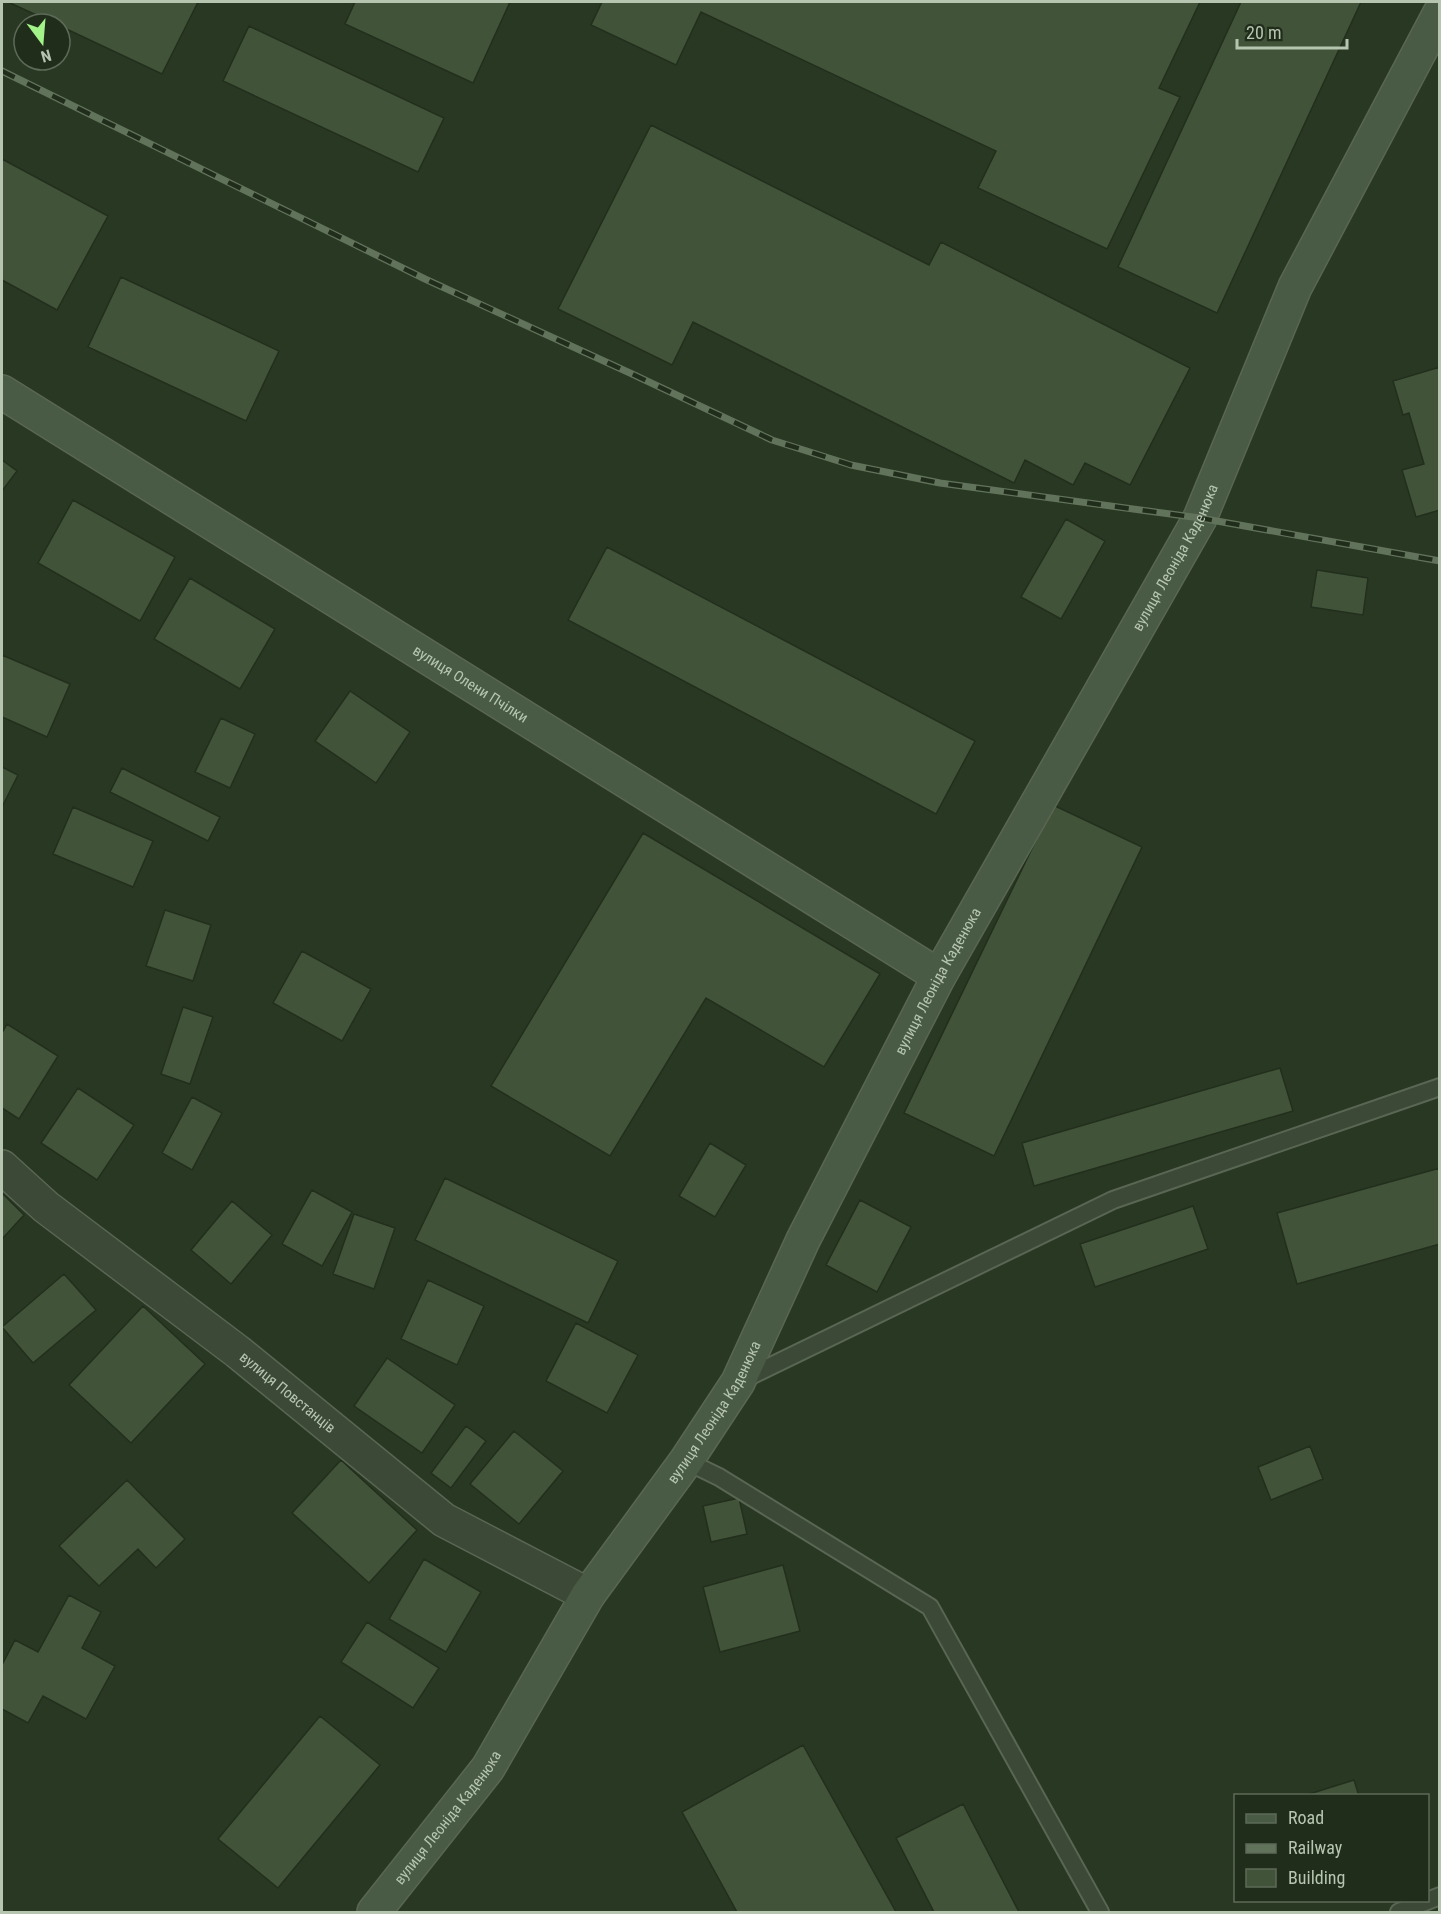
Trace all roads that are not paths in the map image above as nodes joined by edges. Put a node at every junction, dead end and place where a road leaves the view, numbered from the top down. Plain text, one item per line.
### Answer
1 (1440, 13) edge
2 (2, 392) edge
3 (939, 976) junction
4 (1440, 1087) edge
5 (2, 1167) edge
6 (738, 1382) junction
7 (686, 1461) junction
8 (588, 1595) junction
9 (1425, 1902) edge
10 (374, 1912) edge
11 (1101, 1912) edge
12 (1399, 1912) edge

1 - 3 street, вулиця Леоніда Каденюка
2 - 3 street, вулиця Олени Пчілки
3 - 6 street, вулиця Леоніда Каденюка
4 - 6 lane
5 - 8 street, вулиця Повстанців
6 - 7 street, вулиця Леоніда Каденюка
7 - 8 street, вулиця Леоніда Каденюка
7 - 11 lane
8 - 10 street, вулиця Леоніда Каденюка
9 - 12 lane

